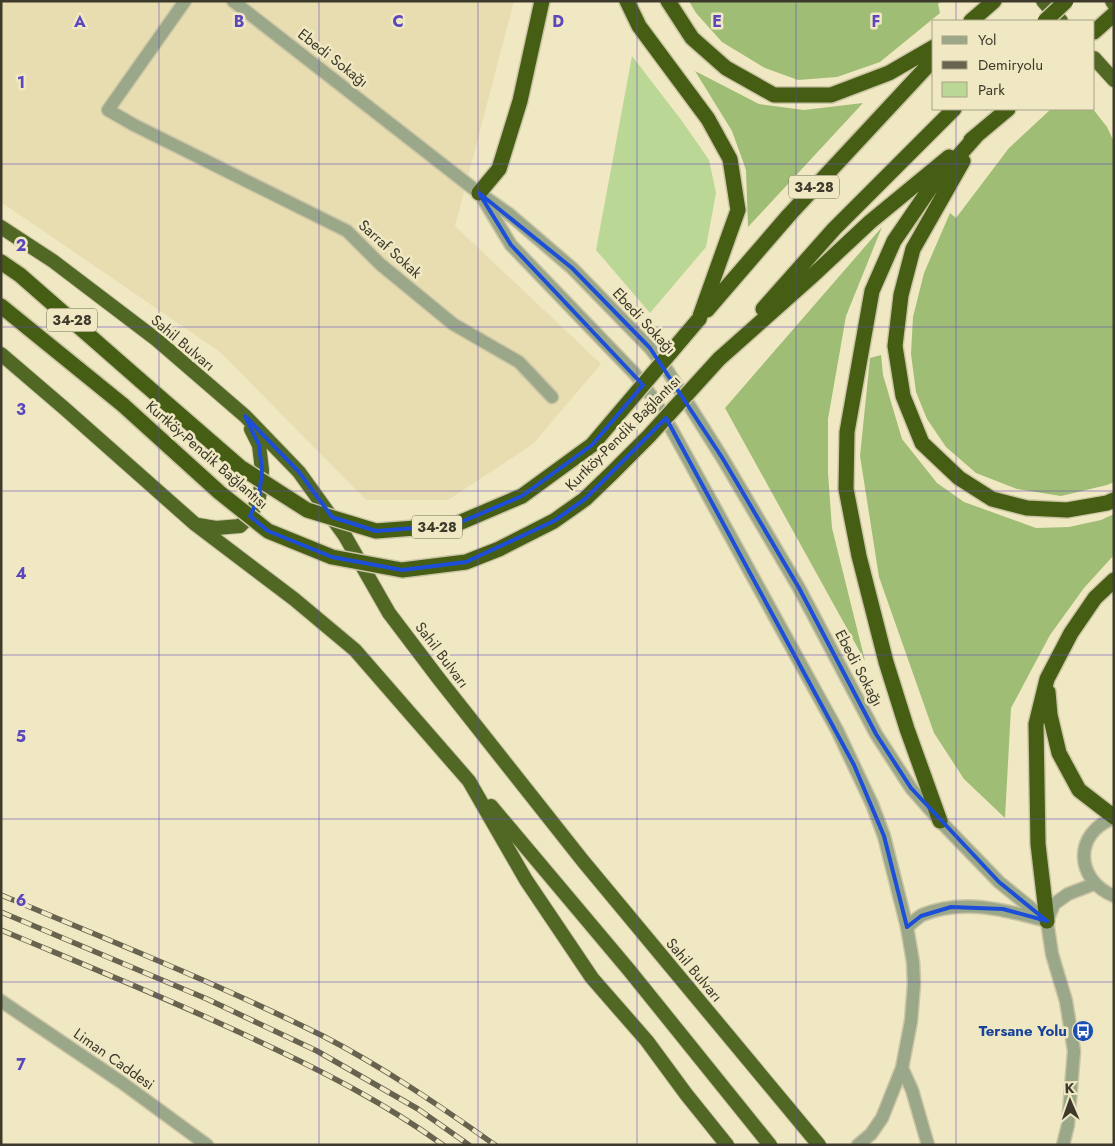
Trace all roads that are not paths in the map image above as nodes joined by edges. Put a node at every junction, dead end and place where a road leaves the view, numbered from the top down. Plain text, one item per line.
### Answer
1 (185, 1) edge
2 (233, 1) edge
3 (542, 1) edge
4 (627, 1) edge
5 (668, 1) edge
6 (994, 1) edge
7 (1043, 1) edge
8 (1066, 1) edge
9 (1114, 14) edge
10 (972, 20) edge
11 (1046, 20) edge
12 (1060, 20) edge
13 (1095, 31) edge
14 (932, 48) edge
15 (1095, 59) edge
16 (932, 61) edge
17 (1114, 80) edge
18 (953, 110) edge
19 (1007, 110) edge
20 (978, 134) junction
21 (479, 193) junction
22 (1, 227) edge
23 (1, 262) edge
24 (1, 306) edge
25 (699, 319) junction
26 (1, 354) edge
27 (719, 359) junction
28 (552, 397) dead end
29 (245, 416) junction
30 (1114, 500) edge
31 (195, 524) junction
32 (1114, 580) edge
33 (1047, 679) junction
34 (469, 781) junction
35 (1114, 817) edge
36 (940, 821) junction
37 (1094, 884) junction
38 (1114, 896) edge
39 (1047, 921) junction
40 (907, 927) junction
41 (1, 1001) edge
42 (902, 1068) junction
43 (207, 1145) edge
44 (727, 1145) edge
45 (770, 1145) edge
46 (819, 1145) edge
47 (858, 1145) edge
48 (928, 1145) edge
49 (1063, 1145) edge

1 - 28 street, Sarraf Sokak
2 - 21 street, Ebedi Sokağı
3 - 21 highway
4 - 25 highway
5 - 14 highway
6 - 10 highway
7 - 12 highway
8 - 11 highway, bridge
9 - 13 highway
15 - 17 highway
16 - 25 highway, Kurtköy-Pendik Bağlantısı / 34-28
18 - 27 highway, Kurtköy-Pendik Bağlantısı / 34-28
19 - 20 highway
20 - 27 highway
20 - 30 highway
20 - 36 highway
21 - 36 street, Ebedi Sokağı
21 - 40 street
22 - 29 highway, Sahil Bulvarı
23 - 25 highway, Kurtköy-Pendik Bağlantısı / 34-28, bridge
24 - 27 highway, Kurtköy-Pendik Bağlantısı / 34-28, bridge
26 - 31 highway
29 - 31 highway
29 - 46 highway, Sahil Bulvarı
31 - 34 highway
32 - 33 highway
33 - 35 highway
33 - 39 highway
34 - 44 highway
34 - 45 highway
35 - 37 street
36 - 39 street, Ebedi Sokağı
37 - 38 street
37 - 39 street
39 - 40 street
39 - 49 street
40 - 42 street
41 - 43 street, Liman Caddesi
42 - 47 street
42 - 48 street

